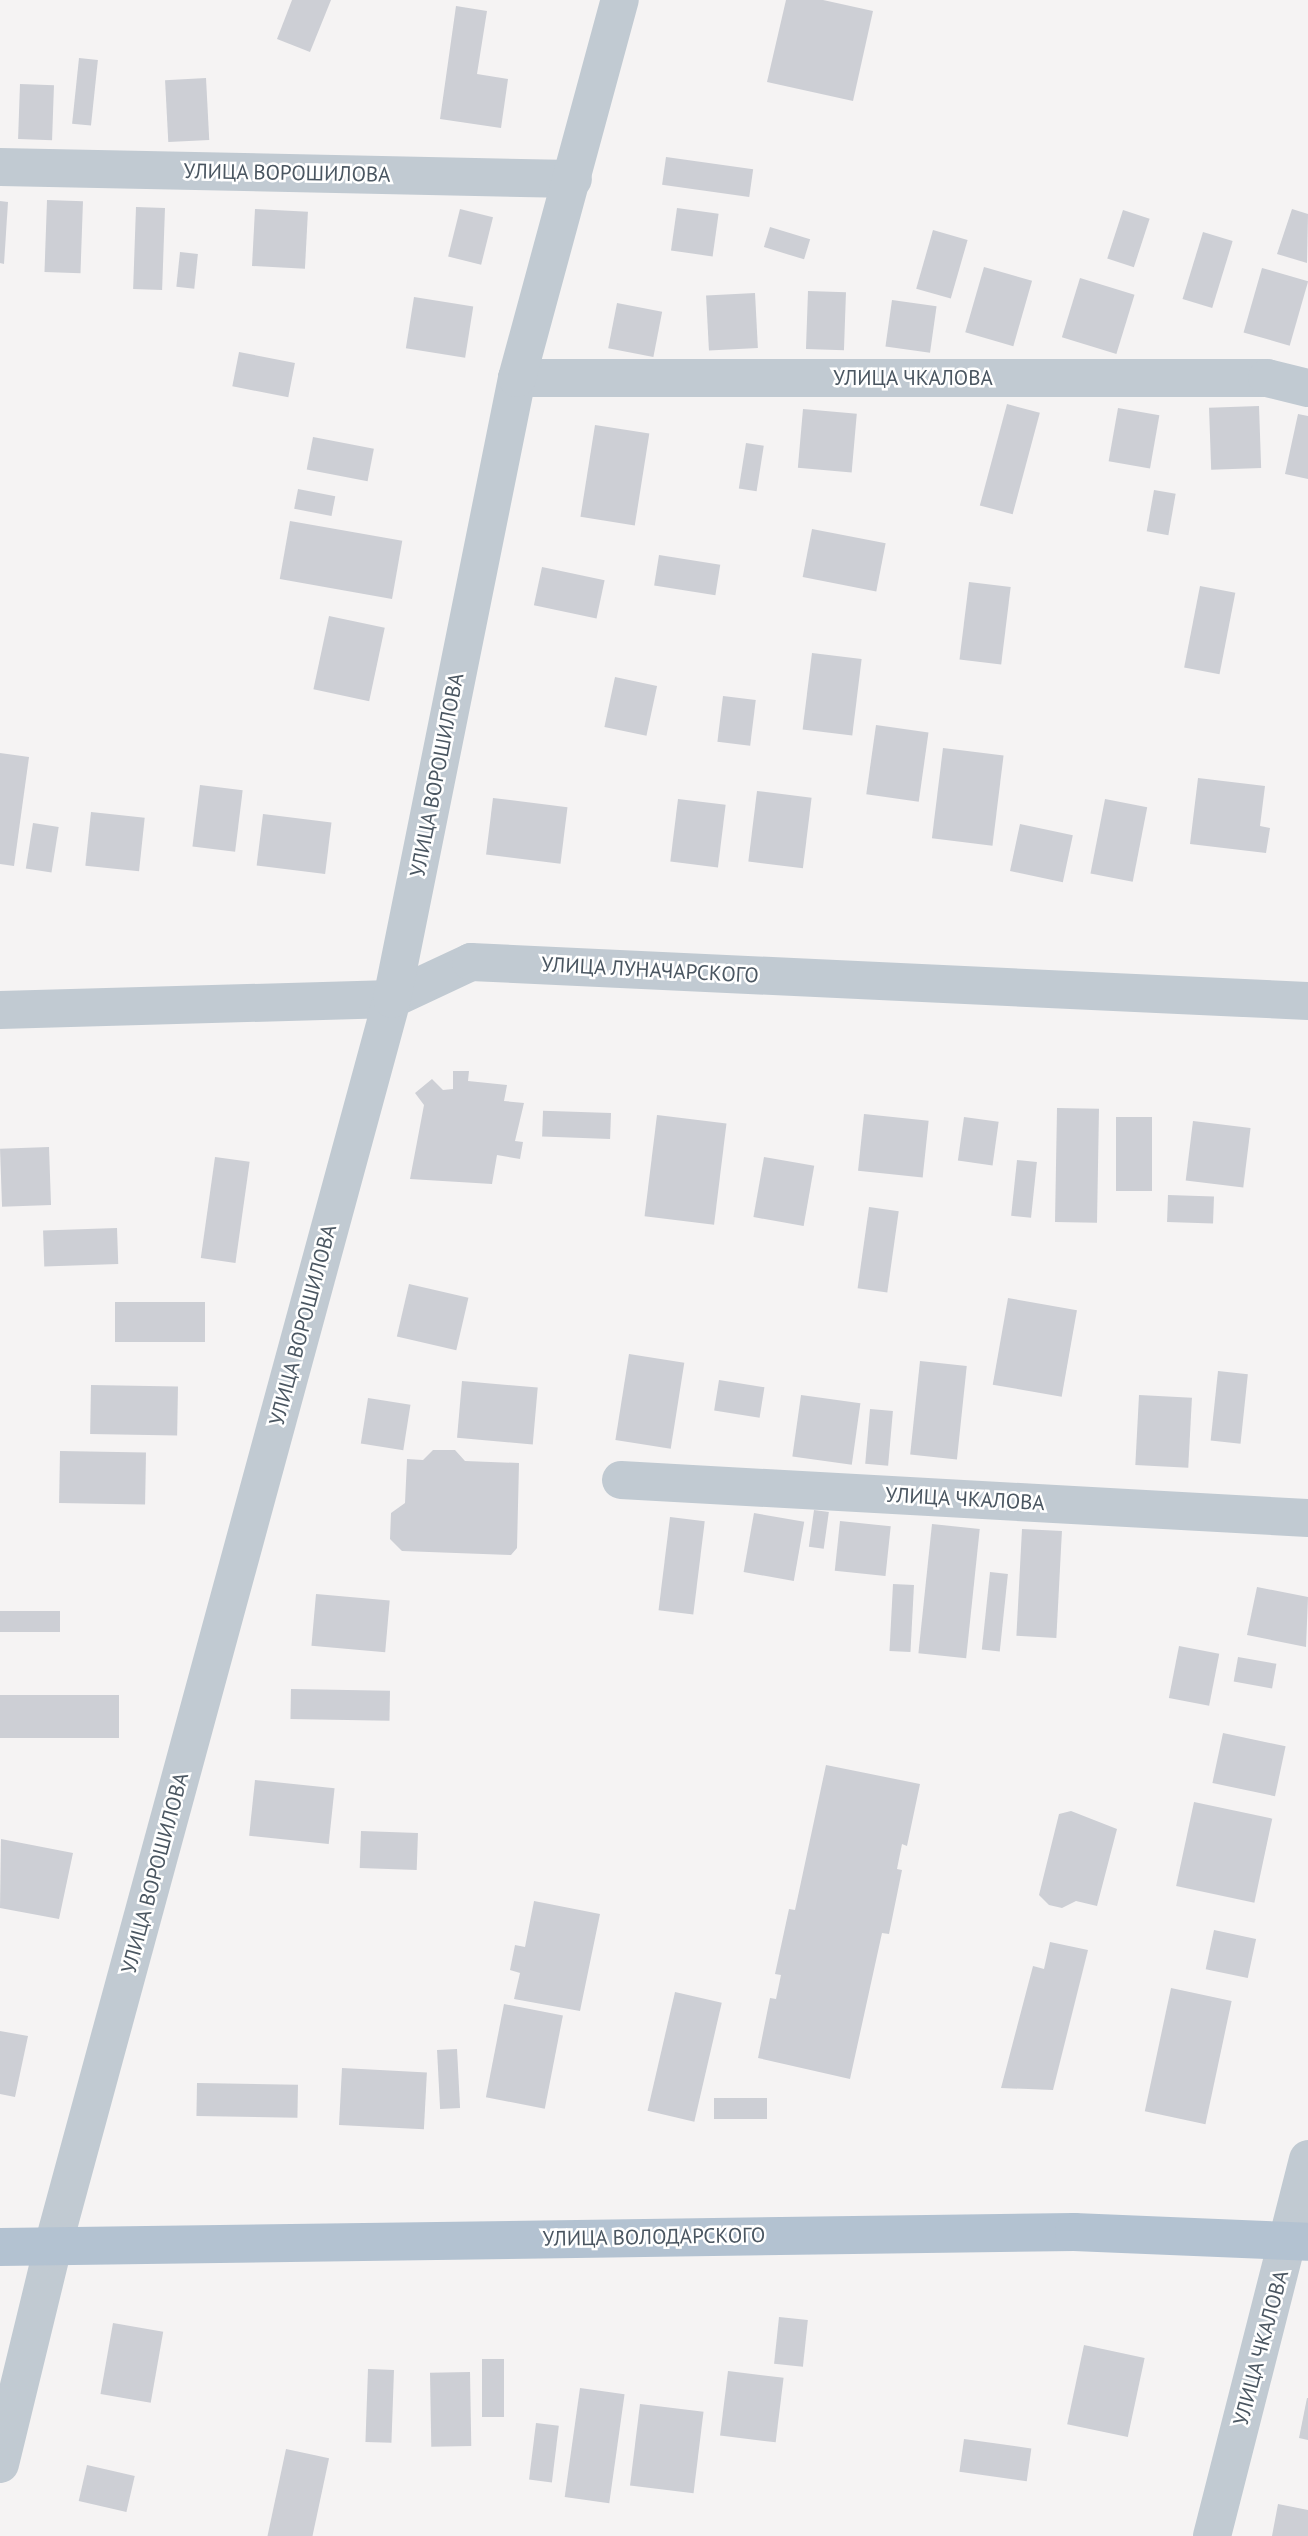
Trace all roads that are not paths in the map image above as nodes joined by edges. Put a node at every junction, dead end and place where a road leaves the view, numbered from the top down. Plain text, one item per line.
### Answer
1 (620, 0) edge
2 (0, 167) edge
3 (573, 179) junction
4 (517, 378) junction
5 (1308, 388) edge
6 (392, 999) junction
7 (1308, 1001) edge
8 (0, 1010) edge
9 (621, 1480) dead end
10 (1308, 1518) edge
11 (1308, 2159) edge
12 (1299, 2241) edge
13 (53, 2246) junction
14 (0, 2247) edge
15 (0, 2464) edge
16 (1212, 2536) edge

1 - 3 street, УЛИЦА ВОРОШИЛОВА
2 - 3 street, УЛИЦА ВОРОШИЛОВА
3 - 4 street, УЛИЦА ВОРОШИЛОВА
4 - 5 street, УЛИЦА ЧКАЛОВА
4 - 6 street, УЛИЦА ВОРОШИЛОВА
6 - 7 street, УЛИЦА ЛУНАЧАРСКОГО
6 - 8 street, УЛИЦА ЛУНАЧАРСКОГО
6 - 13 street, УЛИЦА ВОРОШИЛОВА
9 - 10 street, УЛИЦА ЧКАЛОВА
11 - 12 street, УЛИЦА ЧКАЛОВА
12 - 13 main road, УЛИЦА ВОЛОДАРСКОГО
12 - 16 street, УЛИЦА ЧКАЛОВА
13 - 14 main road, УЛИЦА ВОЛОДАРСКОГО
13 - 15 street, УЛИЦА ВОРОШИЛОВА

